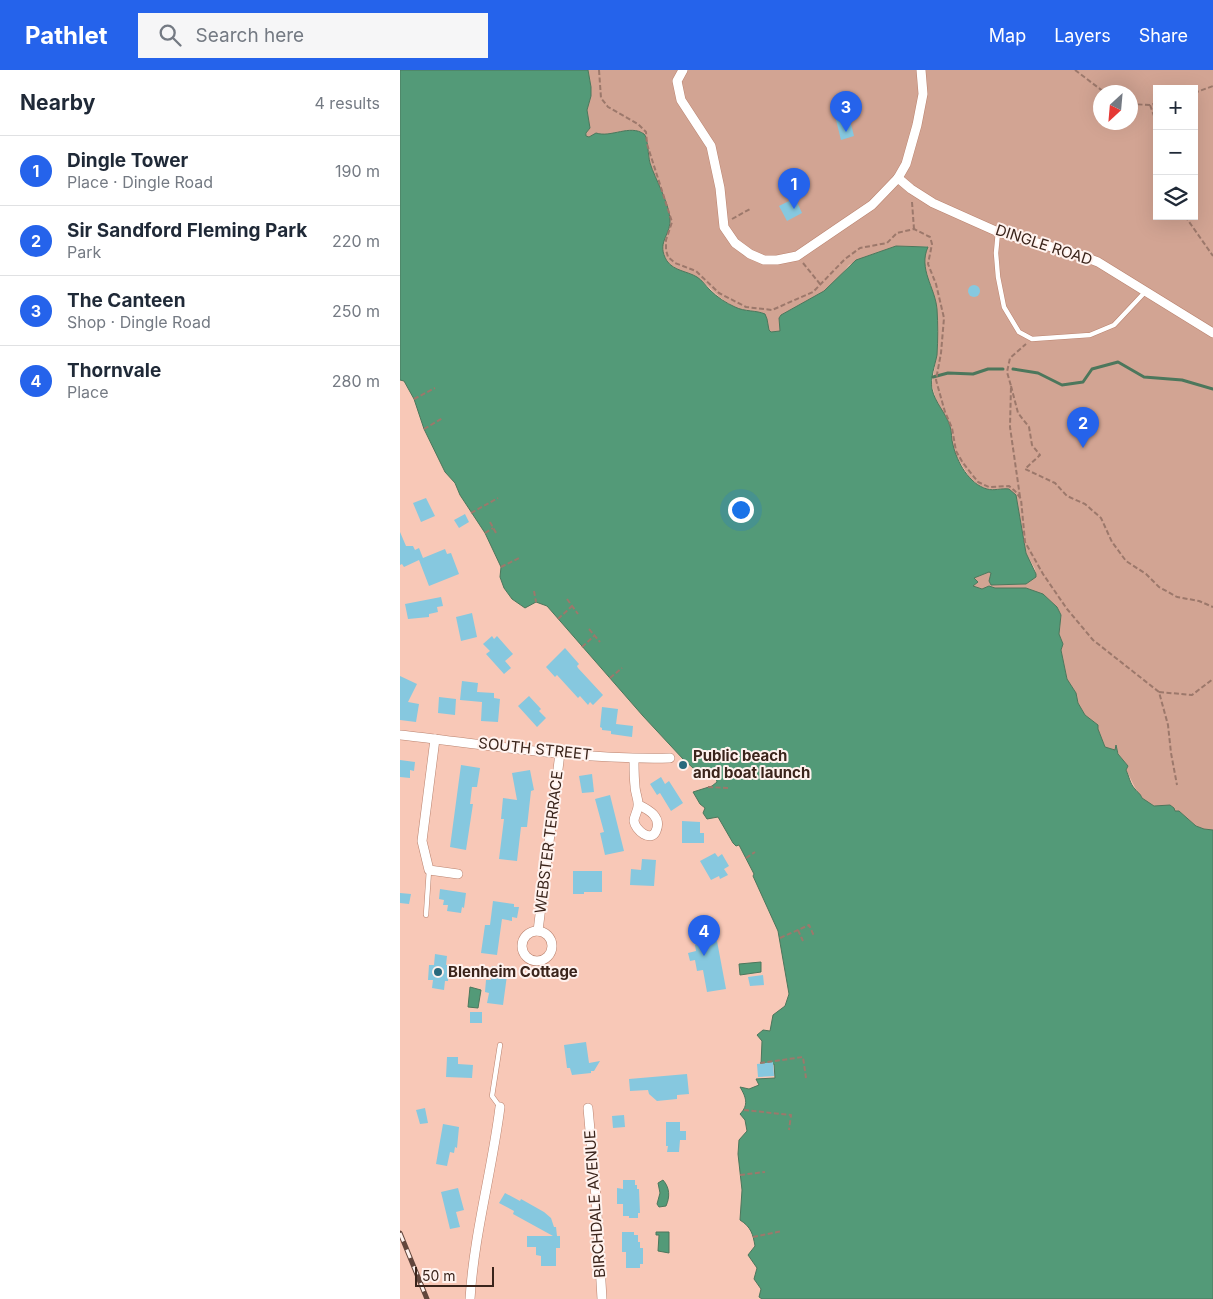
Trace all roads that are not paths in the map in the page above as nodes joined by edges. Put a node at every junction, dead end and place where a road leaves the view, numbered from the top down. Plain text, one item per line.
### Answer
1 (683, 70) edge
2 (921, 70) edge
3 (898, 178) junction
4 (998, 232) junction
5 (1146, 291) junction
6 (1213, 333) edge
7 (400, 735) edge
8 (435, 739) junction
9 (560, 753) junction
10 (670, 758) dead end
11 (634, 759) junction
12 (639, 805) dead end
13 (429, 870) junction
14 (458, 874) dead end
15 (426, 915) dead end
16 (538, 931) dead end
17 (500, 1045) dead end
18 (500, 1107) joint
19 (588, 1108) dead end
20 (470, 1299) edge
21 (602, 1299) edge

1 - 3 street
2 - 3 street
3 - 4 street, DINGLE ROAD
4 - 5 street, DINGLE ROAD
4 - 5 lane
5 - 6 street, DINGLE ROAD
7 - 8 street, SOUTH STREET
8 - 9 street, SOUTH STREET
8 - 13 street
9 - 11 street, SOUTH STREET
9 - 16 street, WEBSTER TERRACE
10 - 11 street, SOUTH STREET
11 - 12 street
13 - 14 street
13 - 15 lane
17 - 18 lane
18 - 20 street
19 - 21 street, BIRCHDALE AVENUE

